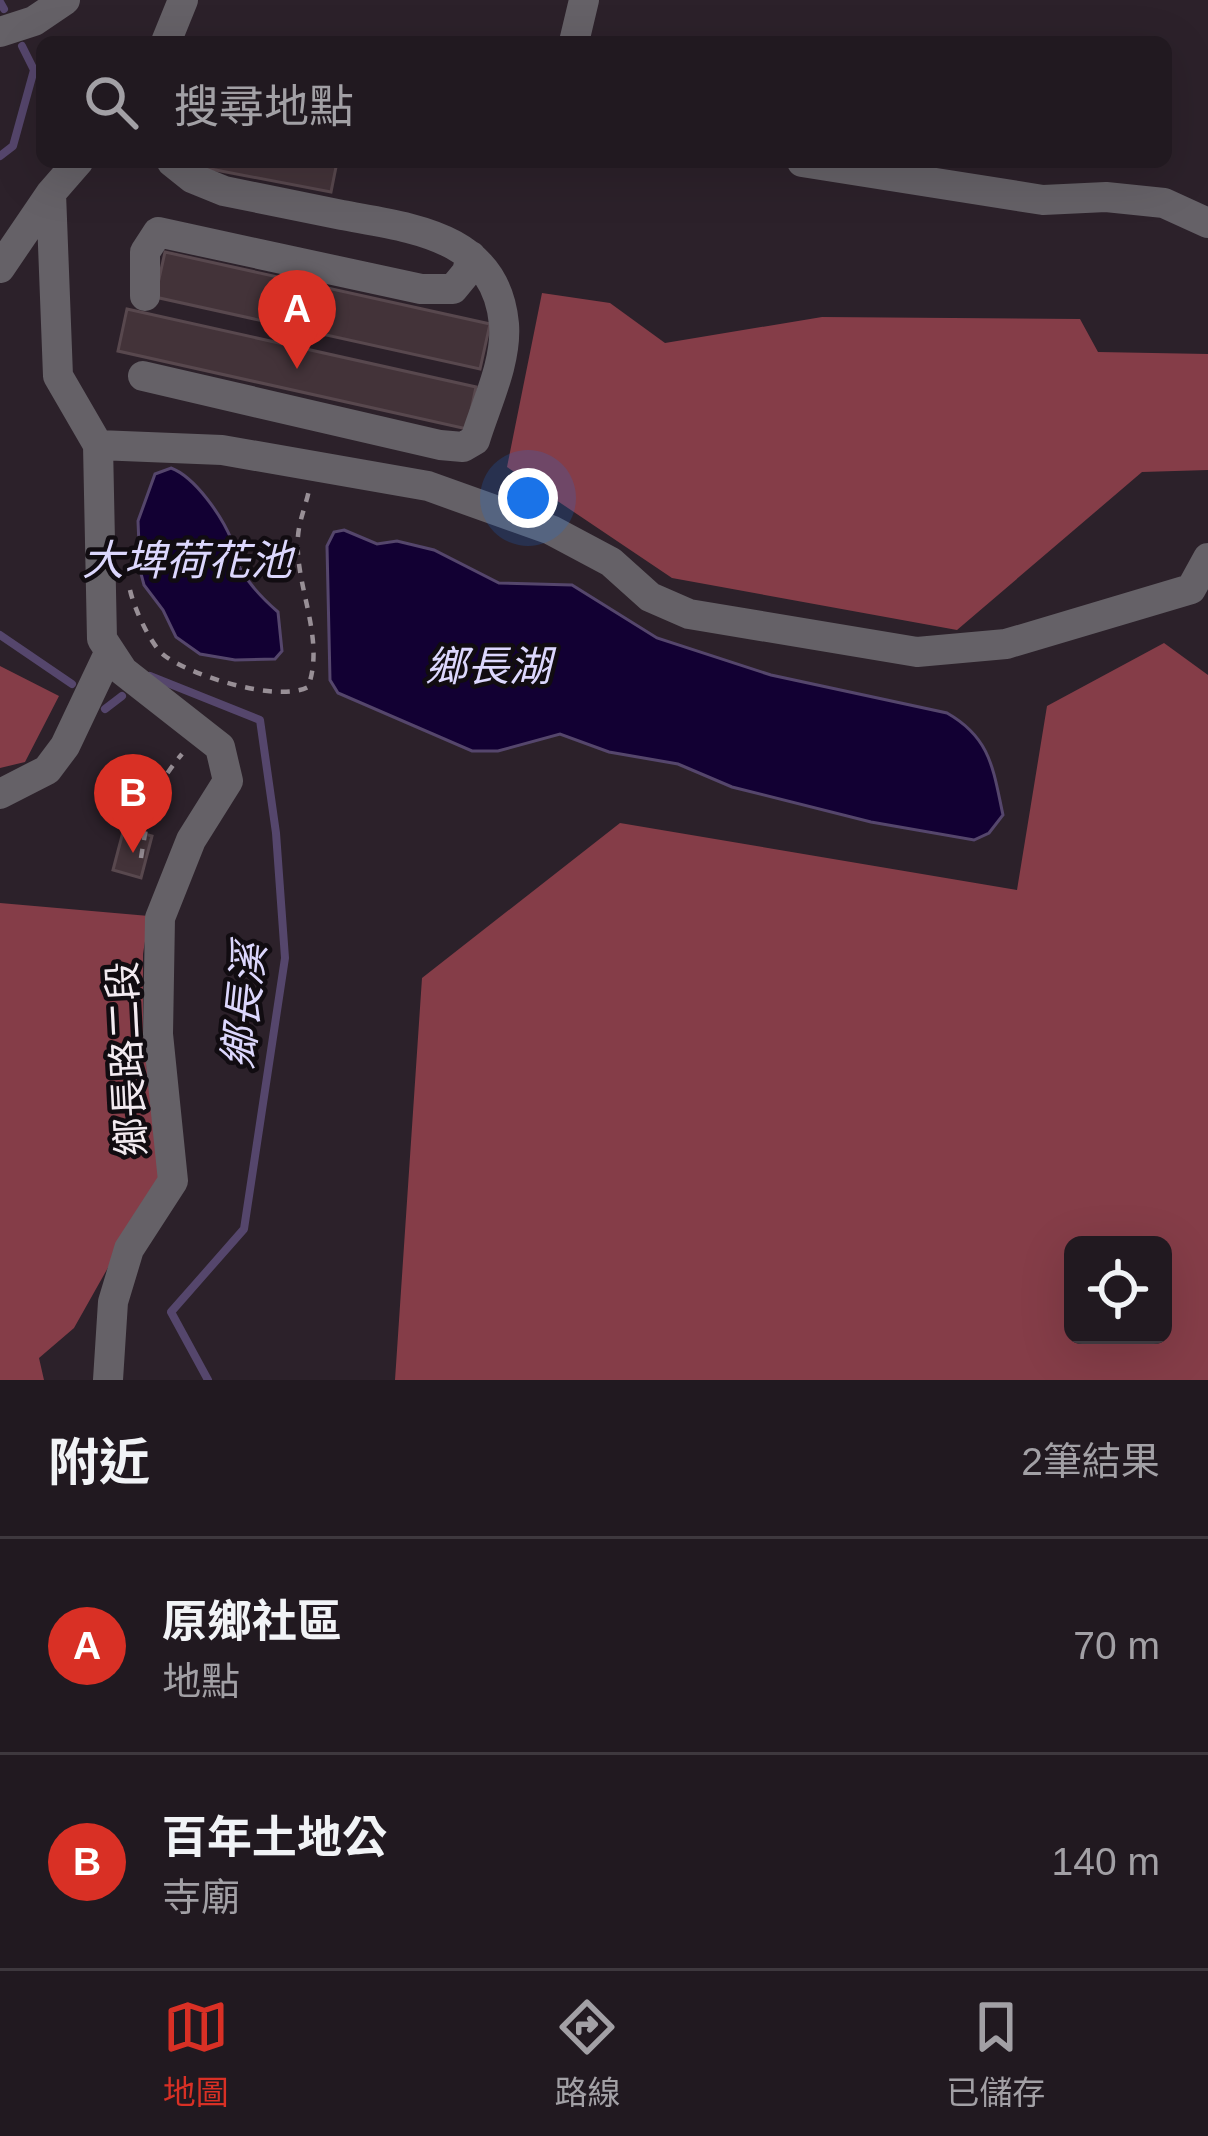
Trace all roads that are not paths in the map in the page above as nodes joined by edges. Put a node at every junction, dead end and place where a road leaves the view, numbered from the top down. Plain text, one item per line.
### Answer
1 (65, 0) edge
2 (183, 0) edge
3 (584, 0) edge
4 (0, 32) edge
5 (168, 36) edge
6 (575, 36) edge
7 (73, 168) edge
8 (180, 168) edge
9 (840, 168) edge
10 (51, 193) junction
11 (1208, 223) edge
12 (471, 256) junction
13 (0, 268) edge
14 (145, 296) dead end
15 (143, 376) dead end
16 (98, 445) junction
17 (1208, 558) edge
18 (110, 651) junction
19 (0, 794) edge
20 (108, 1380) edge

1 - 4 lane
2 - 5 lane
3 - 6 lane
7 - 10 lane
8 - 12 lane
9 - 11 lane
10 - 13 lane
10 - 16 lane
12 - 14 lane
12 - 15 lane
16 - 17 lane
16 - 18 lane
18 - 19 lane
18 - 20 lane, 鄉長路二段

